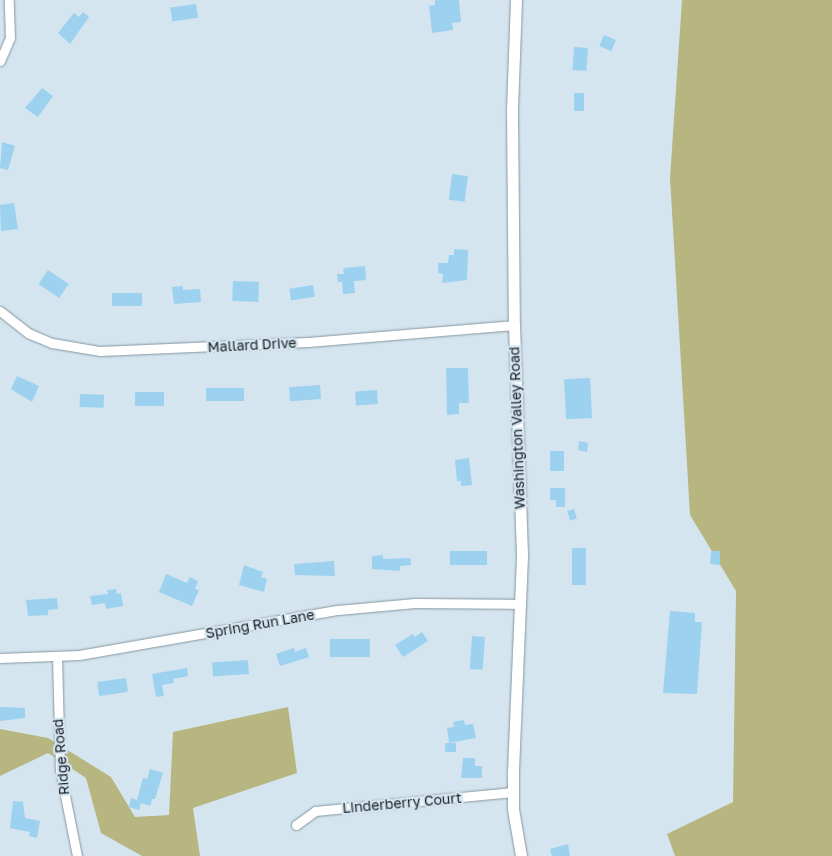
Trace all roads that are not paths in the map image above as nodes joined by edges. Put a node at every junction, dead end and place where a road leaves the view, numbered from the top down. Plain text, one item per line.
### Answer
1 (9, 0) edge
2 (516, 0) edge
3 (0, 61) edge
4 (0, 311) edge
5 (514, 325) junction
6 (521, 604) junction
7 (57, 657) junction
8 (0, 658) edge
9 (513, 792) junction
10 (296, 825) dead end
11 (77, 856) edge
12 (522, 856) edge

1 - 3 street
2 - 5 street, Washington Valley Road
4 - 5 street, Mallard Drive
5 - 6 street, Washington Valley Road
6 - 7 street, Spring Run Lane
6 - 9 street, Washington Valley Road
7 - 8 street, Spring Run Lane
7 - 11 street, Ridge Road
9 - 10 street, Linderberry Court
9 - 12 street, Washington Valley Road

